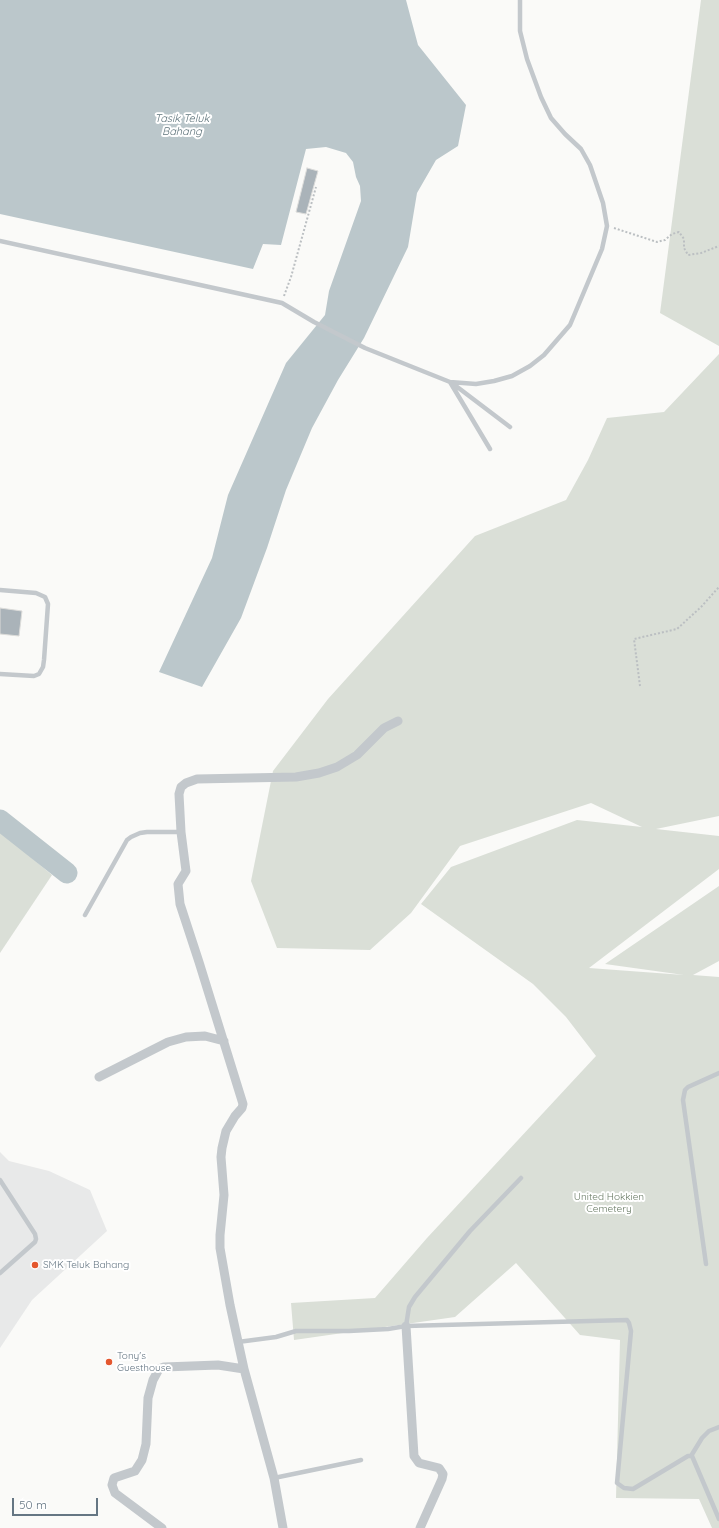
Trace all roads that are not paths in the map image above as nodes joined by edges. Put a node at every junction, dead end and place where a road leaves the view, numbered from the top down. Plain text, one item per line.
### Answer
1 (520, 0) edge
2 (0, 241) edge
3 (450, 382) junction
4 (510, 427) dead end
5 (490, 449) dead end
6 (0, 590) edge
7 (0, 674) edge
8 (398, 721) dead end
9 (181, 832) junction
10 (85, 915) dead end
11 (224, 1041) junction
12 (719, 1073) edge
13 (99, 1077) dead end
14 (521, 1178) dead end
15 (0, 1180) edge
16 (706, 1264) dead end
17 (0, 1273) edge
18 (406, 1326) junction
19 (238, 1342) junction
20 (244, 1369) junction
21 (719, 1427) edge
22 (690, 1456) junction
23 (360, 1460) dead end
24 (274, 1478) junction
25 (719, 1519) edge
26 (162, 1528) edge
27 (283, 1528) edge
28 (420, 1528) edge

1 - 3 lane
2 - 3 lane
3 - 4 lane
3 - 5 lane
6 - 7 lane
8 - 9 street
9 - 10 lane
9 - 11 street
11 - 13 street
11 - 19 street
12 - 16 lane
14 - 18 lane
15 - 17 lane
18 - 19 lane
18 - 22 lane
18 - 28 street
19 - 20 street
20 - 24 street
20 - 26 street
21 - 22 lane
22 - 25 lane
23 - 24 lane
24 - 27 street

